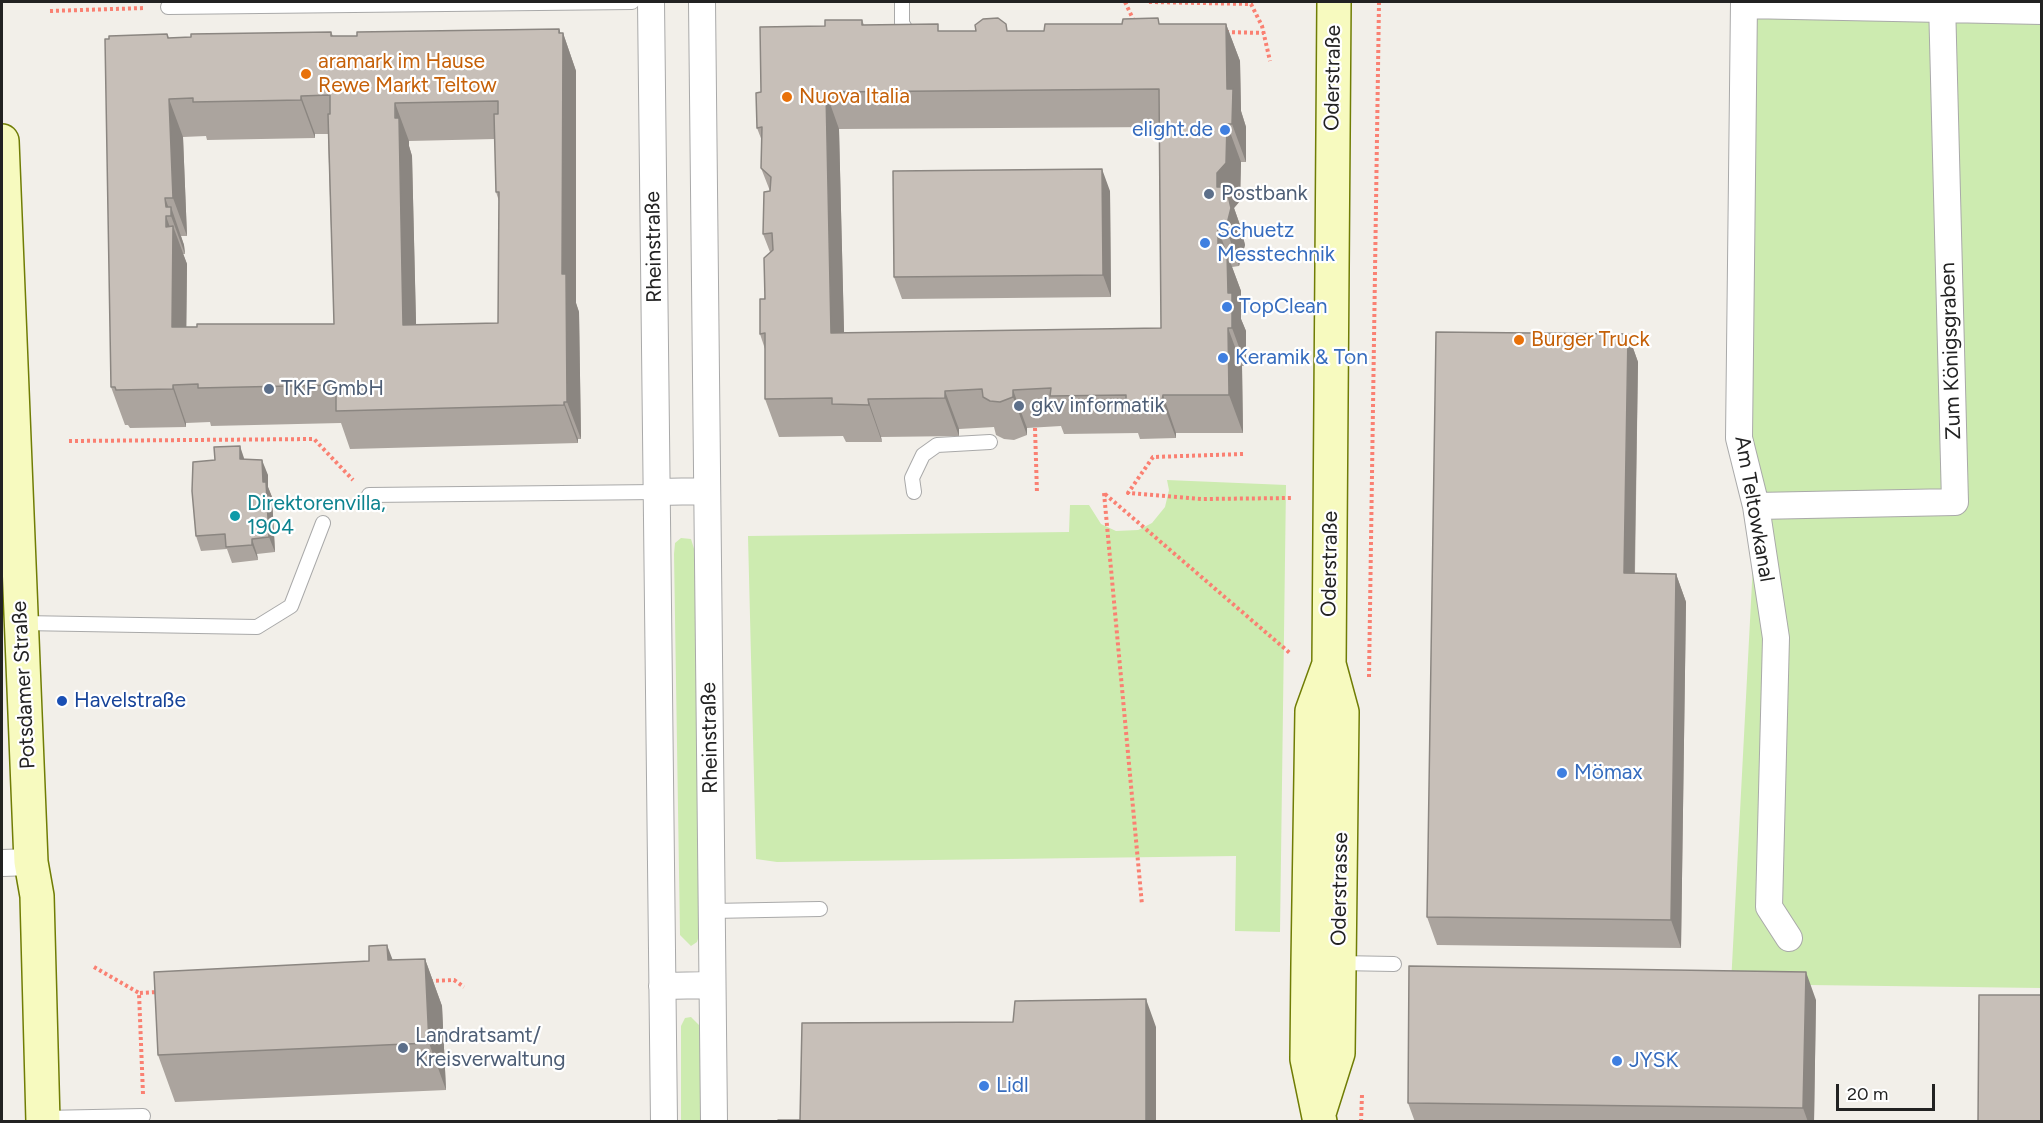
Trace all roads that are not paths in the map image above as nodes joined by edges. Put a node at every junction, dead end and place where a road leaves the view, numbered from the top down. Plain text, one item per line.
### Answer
1 (632, 2) edge
2 (651, 2) edge
3 (702, 2) edge
4 (902, 2) edge
5 (1334, 2) edge
6 (1744, 3) edge
7 (1942, 6) edge
8 (168, 7) road end
9 (2042, 11) edge
10 (924, 48) edge
11 (2, 141) edge
12 (990, 442) edge
13 (8, 449) edge
14 (707, 491) junction
15 (657, 492) junction
16 (914, 492) dead end
17 (369, 495) road end
18 (1756, 506) junction
19 (323, 523) dead end
20 (21, 623) junction
21 (16, 862) edge
22 (820, 909) dead end
23 (711, 911) junction
24 (1789, 938) dead end
25 (1315, 964) junction
26 (1394, 964) dead end
27 (712, 985) junction
28 (662, 986) junction
29 (143, 1116) road end
30 (1320, 1117) edge
31 (43, 1120) edge
32 (664, 1122) edge
33 (714, 1122) edge

1 - 8 lane
2 - 15 street, Rheinstraße
3 - 14 street, Rheinstraße
4 - 10 lane
5 - 25 main road, Oderstraße
6 - 7 street
6 - 18 street, Am Teltowkanal
7 - 9 street
7 - 18 street, Zum Königsgraben
11 - 13 main road, Potsdamer Straße
12 - 16 lane
13 - 20 main road, Potsdamer Straße
14 - 15 street
14 - 23 street, Rheinstraße
15 - 17 lane
15 - 28 street, Rheinstraße
18 - 24 street, Am Teltowkanal
19 - 20 lane
20 - 21 main road, Potsdamer Straße
21 - 31 main road, Potsdamer Straße
22 - 23 lane
23 - 27 street, Rheinstraße
25 - 26 lane
25 - 30 main road, Oderstraße
27 - 28 street
27 - 33 street, Rheinstraße
28 - 32 street, Rheinstraße
29 - 31 lane

